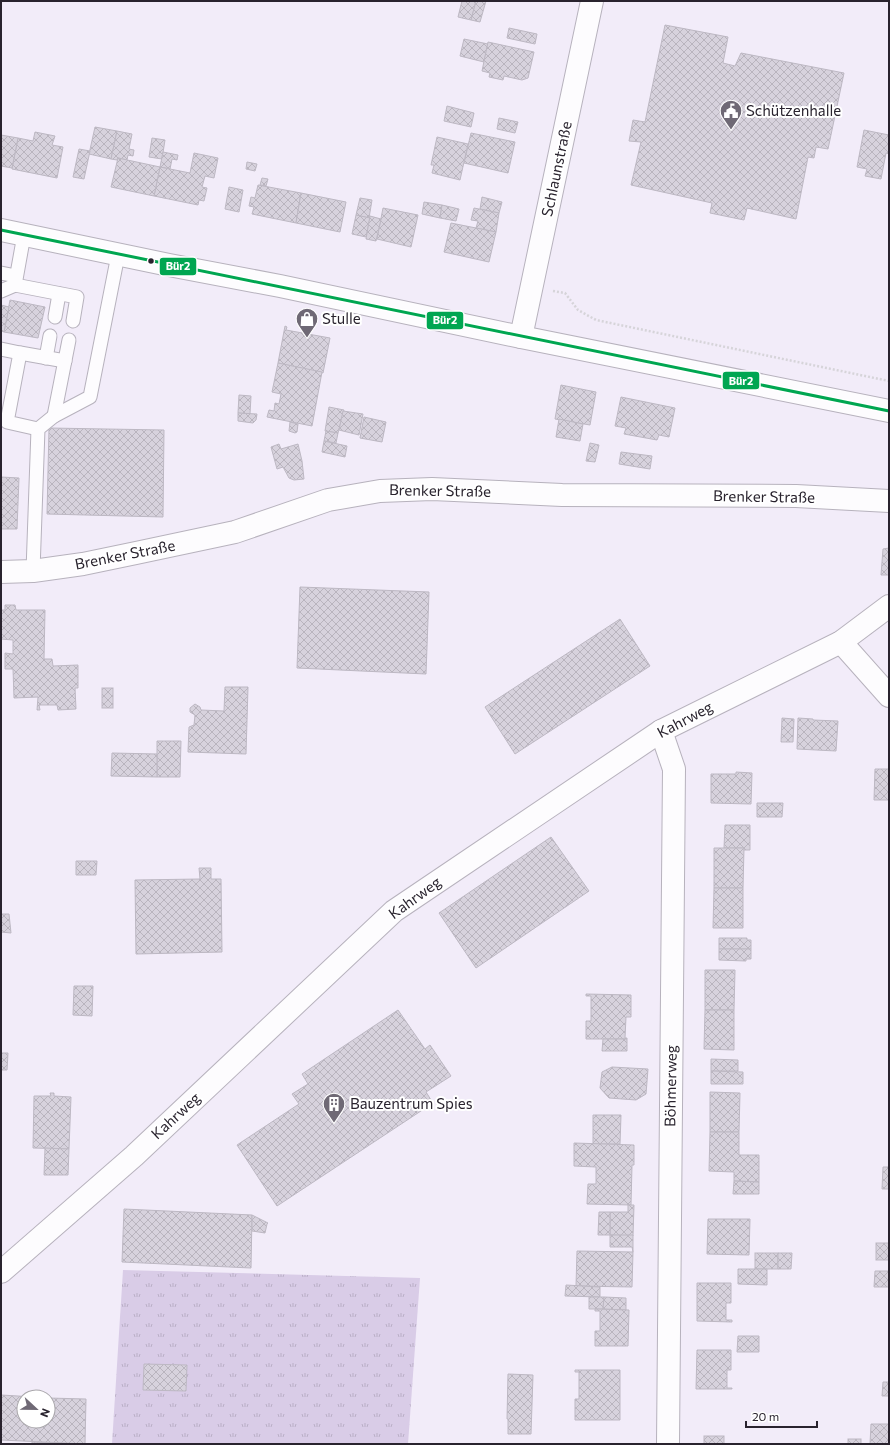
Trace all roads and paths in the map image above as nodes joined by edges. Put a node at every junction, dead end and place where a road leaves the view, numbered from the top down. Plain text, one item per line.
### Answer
1 (592, 1) edge
2 (1, 230) edge
3 (24, 235) junction
4 (118, 255) junction
5 (1, 273) edge
6 (15, 280) junction
7 (532, 289) junction
8 (1, 291) edge
9 (60, 294) junction
10 (54, 318) dead end
11 (73, 320) dead end
12 (50, 336) dead end
13 (521, 337) junction
14 (69, 340) dead end
15 (1, 348) edge
16 (20, 353) junction
17 (46, 358) junction
18 (65, 361) junction
19 (889, 381) edge
20 (889, 410) edge
21 (54, 416) junction
22 (38, 429) junction
23 (889, 501) edge
24 (32, 571) junction
25 (1, 572) edge
26 (889, 606) edge
27 (841, 642) junction
28 (889, 696) edge
29 (661, 731) junction
30 (1, 1272) edge
31 (668, 1444) edge

1 - 7 street, Schlaunstraße
2 - 3 street
3 - 4 street
3 - 6 lane
4 - 13 street
4 - 21 lane
5 - 6 lane
6 - 8 lane
6 - 9 lane
7 - 13 street, Schlaunstraße
7 - 19 path
9 - 10 lane
9 - 11 lane
12 - 17 lane
13 - 20 street
14 - 18 lane
15 - 16 lane
16 - 17 lane
16 - 22 lane
17 - 18 lane
18 - 21 lane
21 - 22 lane
22 - 24 lane
23 - 24 street, Brenker Straße
24 - 25 street, Brenker Straße
26 - 27 street, Kahrweg
27 - 28 street
27 - 29 street, Kahrweg
29 - 30 street, Kahrweg
29 - 31 street, Böhmerweg

